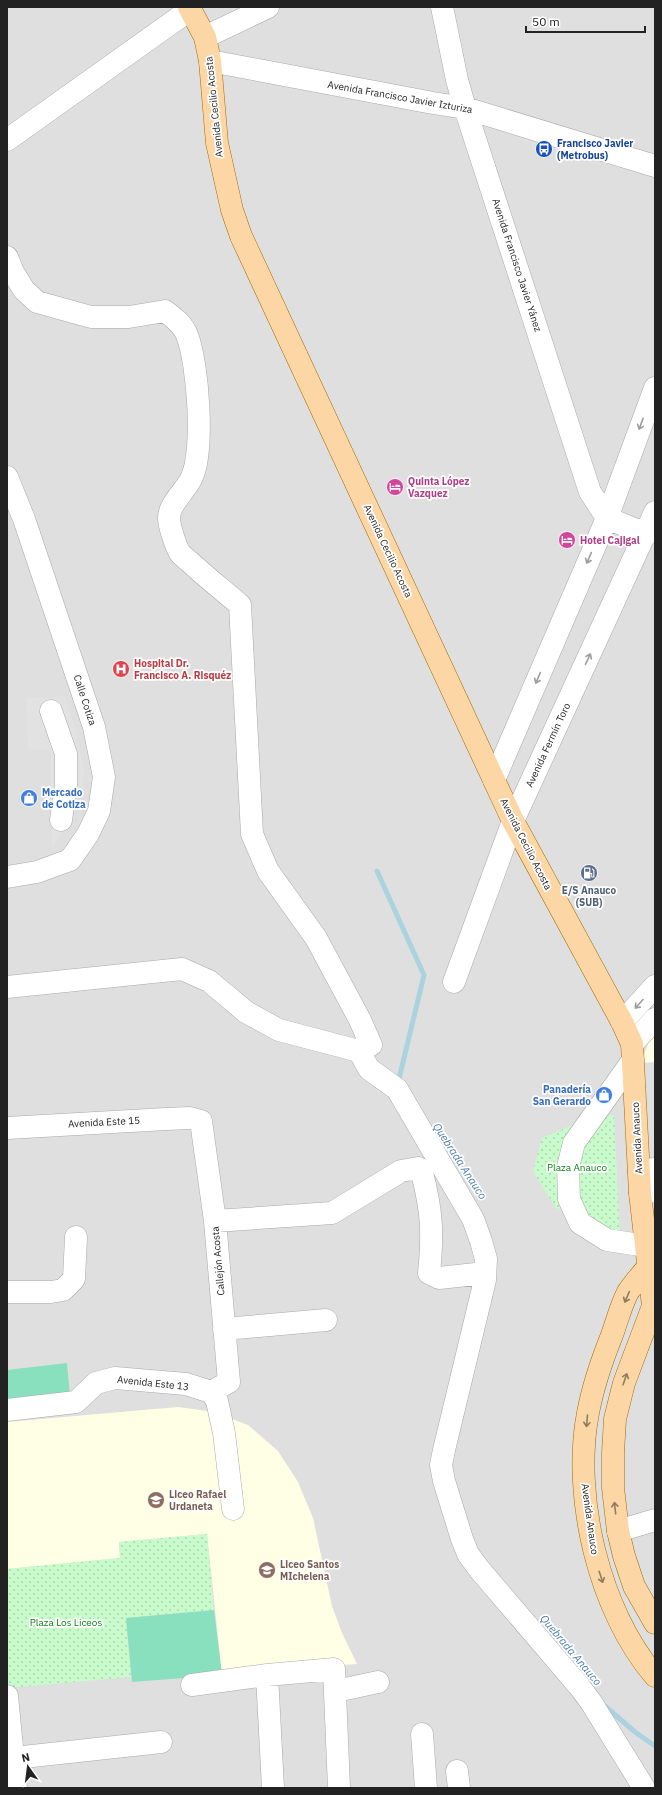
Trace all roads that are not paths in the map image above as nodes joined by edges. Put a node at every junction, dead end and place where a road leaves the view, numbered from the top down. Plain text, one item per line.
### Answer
1 (268, 7) edge
2 (442, 7) edge
3 (190, 8) edge
4 (205, 37) junction
5 (210, 62) junction
6 (465, 108) junction
7 (7, 140) edge
8 (655, 166) edge
9 (7, 257) edge
10 (655, 388) edge
11 (7, 477) edge
12 (655, 512) edge
13 (606, 518) junction
14 (650, 532) edge
15 (51, 711) dead end
16 (98, 748) junction
17 (66, 754) junction
18 (494, 780) junction
19 (61, 820) dead end
20 (513, 821) junction
21 (7, 877) edge
22 (454, 982) dead end
23 (655, 986) edge
24 (7, 987) edge
25 (655, 1019) edge
26 (622, 1022) junction
27 (359, 1051) junction
28 (632, 1052) junction
29 (201, 1121) joint
30 (7, 1128) edge
31 (647, 1170) edge
32 (648, 1192) edge
33 (215, 1221) junction
34 (76, 1237) dead end
35 (651, 1263) edge
36 (485, 1273) junction
37 (7, 1292) edge
38 (326, 1320) dead end
39 (224, 1329) junction
40 (211, 1392) junction
41 (7, 1410) edge
42 (233, 1509) dead end
43 (655, 1520) edge
44 (618, 1532) junction
45 (655, 1623) edge
46 (653, 1670) edge
47 (267, 1675) junction
48 (378, 1682) dead end
49 (192, 1685) dead end
50 (336, 1691) junction
51 (7, 1696) edge
52 (9, 1729) edge
53 (422, 1734) dead end
54 (162, 1742) dead end
55 (14, 1758) junction
56 (16, 1788) edge
57 (273, 1788) edge
58 (339, 1788) edge
59 (426, 1788) edge
60 (644, 1788) edge

1 - 4 street
2 - 6 street, Avenida Francisco Javier Yánez
3 - 4 main road, Avenida Cecilio Acosta
3 - 7 street
4 - 5 main road, Avenida Cecilio Acosta
5 - 6 street, Avenida Francisco Javier Izturiza
5 - 18 main road, Avenida Cecilio Acosta
6 - 8 street, Avenida Francisco Javier Izturiza
6 - 13 street, Avenida Francisco Javier Yánez
9 - 27 street
10 -> 13 street
11 - 16 street, Calle Cotiza
12 - 14 street, Avenida Fermín Toro
13 - 14 street
13 -> 18 street
20 -> 14 street, Avenida Fermín Toro
15 - 17 street
16 - 17 street
16 - 21 street, Calle Cotiza
17 - 19 street
18 - 20 main road, Avenida Cecilio Acosta
20 - 22 street, Avenida Fermín Toro
20 - 26 main road, Avenida Cecilio Acosta
23 -> 26 street
24 - 27 street
25 - 28 street
26 - 28 main road, Avenida Cecilio Acosta
27 - 36 street
28 - 31 main road, Avenida Anauco
28 - 35 street
29 - 30 street, Avenida Este 15
29 - 33 street, Callejón Acosta
31 - 32 main road, Avenida Anauco
32 - 35 main road, Avenida Anauco
33 - 36 street
33 - 39 street, Callejón Acosta
34 - 37 street
44 -> 35 main road, Avenida Anauco
35 -> 46 main road, Avenida Anauco
36 - 60 street
38 - 39 street
39 - 40 street, Callejón Acosta
40 - 41 street, Avenida Este 13
40 - 42 street
43 - 44 street
44 - 45 main road, Avenida Anauco
47 - 49 street
47 - 50 street
47 - 57 street
48 - 50 street
50 - 58 street
51 - 52 street
52 - 55 street
53 - 59 street
54 - 55 street
55 - 56 street

